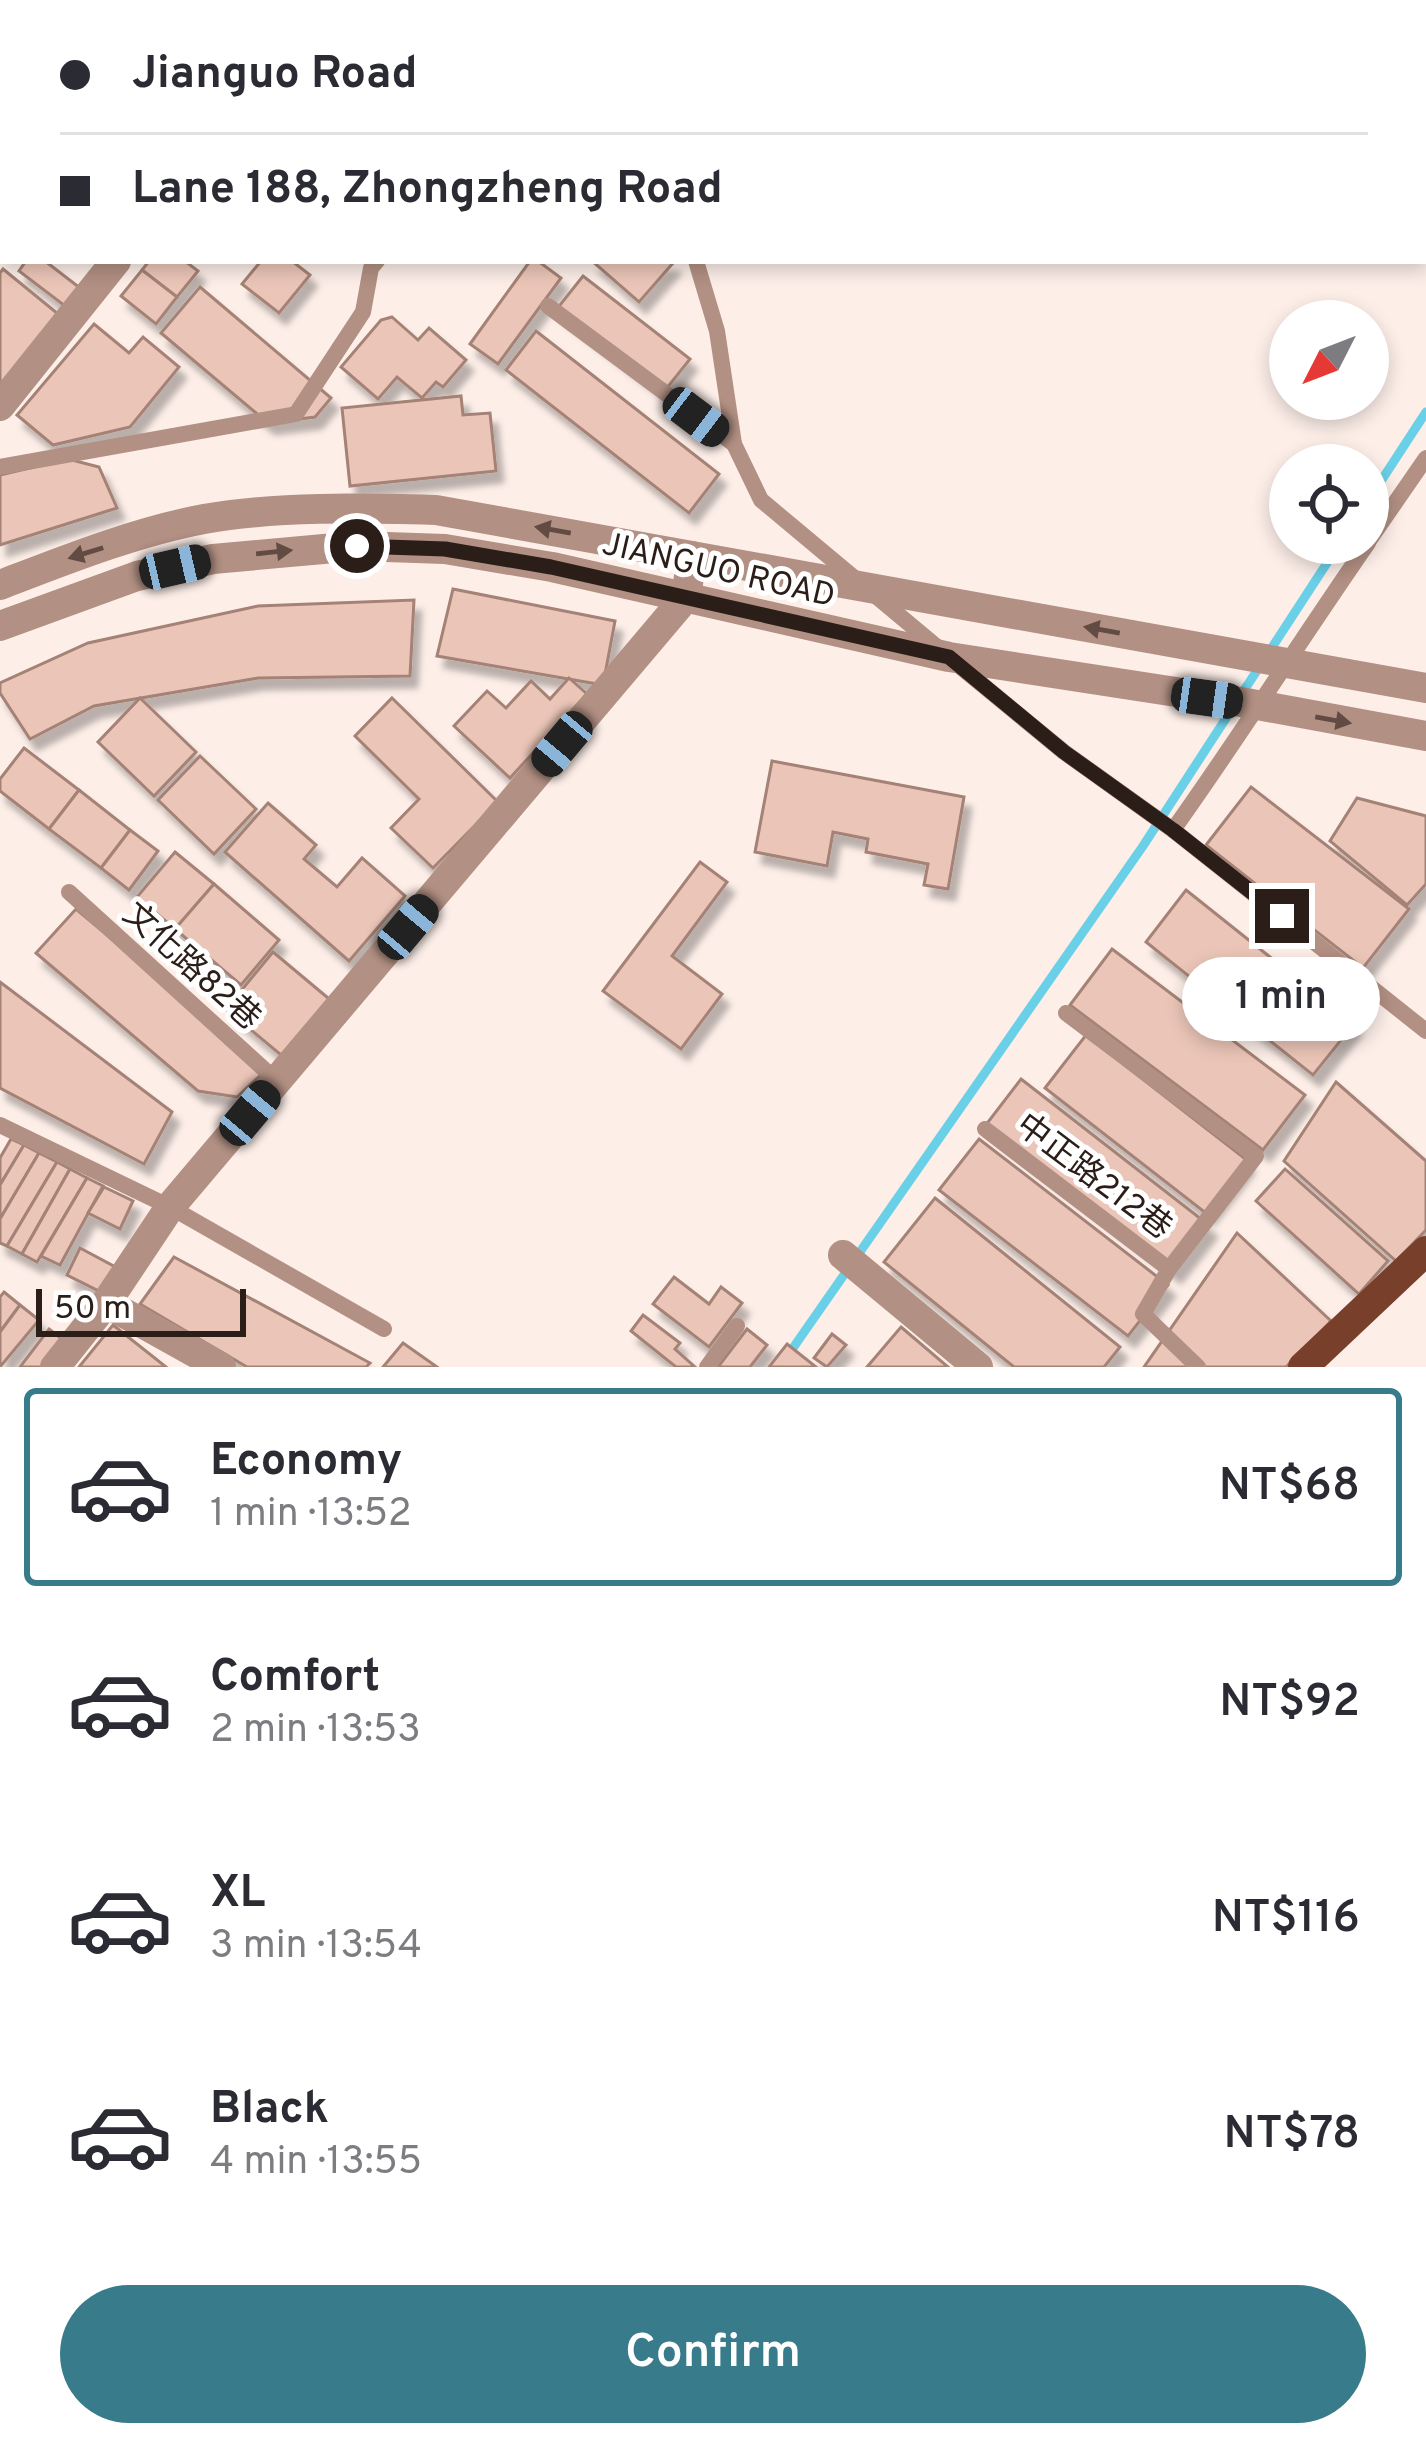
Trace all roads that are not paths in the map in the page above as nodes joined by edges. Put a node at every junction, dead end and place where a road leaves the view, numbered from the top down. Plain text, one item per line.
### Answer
1 (114, 264) edge
2 (374, 264) edge
3 (697, 264) edge
4 (548, 306) dead end
5 (0, 406) edge
6 (734, 445) junction
7 (1426, 458) edge
8 (0, 467) edge
9 (1389, 512) edge
10 (692, 556) junction
11 (1353, 564) edge
12 (0, 585) edge
13 (871, 590) junction
14 (686, 597) junction
15 (0, 626) edge
16 (949, 657) junction
17 (1280, 663) junction
18 (1426, 688) edge
19 (1251, 705) junction
20 (1426, 736) edge
21 (1173, 830) junction
22 (69, 892) dead end
23 (1066, 1013) dead end
24 (1426, 1031) edge
25 (277, 1082) junction
26 (0, 1125) edge
27 (985, 1129) dead end
28 (170, 1207) junction
29 (1426, 1251) edge
30 (843, 1255) dead end
31 (1169, 1269) junction
32 (106, 1303) junction
33 (736, 1326) dead end
34 (384, 1328) dead end
35 (55, 1367) edge
36 (220, 1367) edge
37 (707, 1367) edge
38 (978, 1367) edge
39 (1198, 1367) edge
40 (1303, 1367) edge

1 - 5 street
2 - 8 lane
3 - 6 lane
4 - 6 lane
6 - 13 lane
7 - 9 lane
10 -> 12 street, JIANGUO ROAD
10 - 13 street, JIANGUO ROAD
10 - 14 street
11 - 17 lane
13 - 16 lane
17 -> 13 street, JIANGUO ROAD
15 -> 14 street, JIANGUO ROAD
14 - 16 street, JIANGUO ROAD
14 - 25 street
16 - 19 street, JIANGUO ROAD
16 - 21 lane
17 - 18 street, JIANGUO ROAD
17 - 19 lane
19 -> 20 street, JIANGUO ROAD
19 - 21 lane
21 - 24 lane
22 - 25 lane, 文化路82巷
23 - 31 lane, 中正路212巷
25 - 28 street
26 - 28 lane
27 - 31 lane, 中正路212巷
28 - 32 street
28 - 34 lane
29 - 40 main road
30 - 38 street
31 - 39 lane, 中正路212巷
32 - 35 street
32 - 36 street
33 - 37 lane

